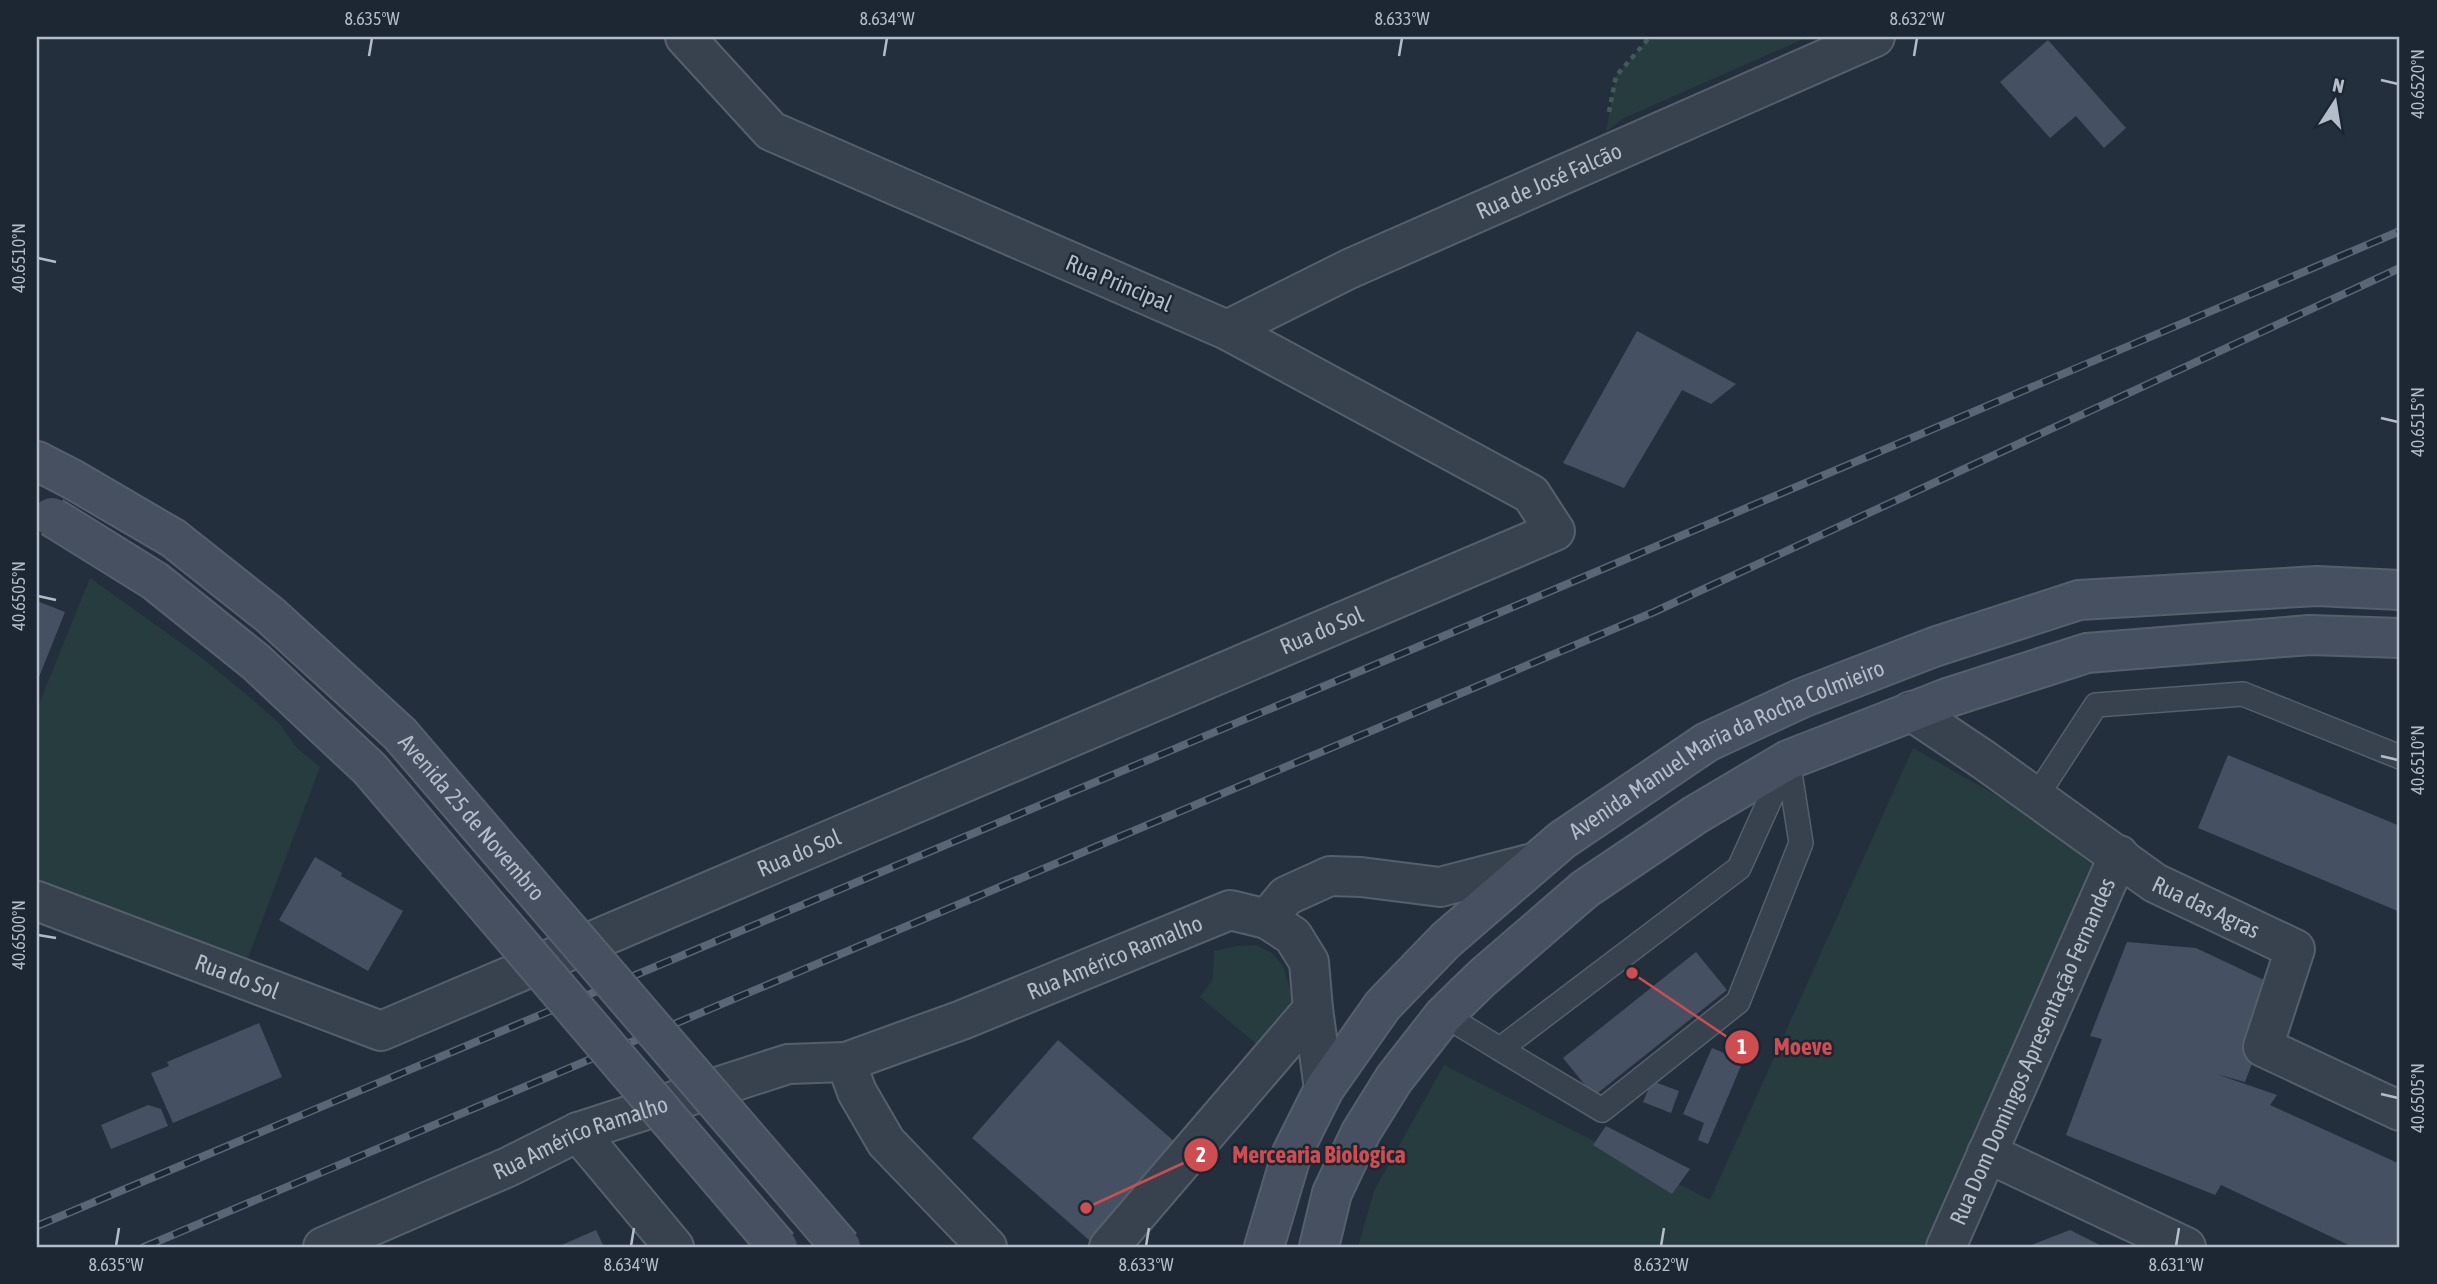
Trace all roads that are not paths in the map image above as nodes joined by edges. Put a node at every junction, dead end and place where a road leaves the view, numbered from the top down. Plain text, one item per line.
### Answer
1 (685, 37) edge
2 (1875, 37) edge
3 (1227, 330) junction
4 (37, 461) edge
5 (44, 513) edge
6 (1555, 531) joint
7 (2400, 590) edge
8 (2400, 638) edge
9 (1911, 711) junction
10 (2400, 757) edge
11 (1787, 760) junction
12 (2036, 797) junction
13 (2119, 855) junction
14 (1533, 863) junction
15 (37, 901) edge
16 (1267, 919) junction
17 (1313, 1009) junction
18 (1444, 1015) junction
19 (1500, 1049) junction
20 (846, 1062) junction
21 (1324, 1089) junction
22 (2400, 1111) edge
23 (578, 1132) junction
24 (1987, 1153) junction
25 (323, 1247) edge
26 (674, 1247) edge
27 (778, 1247) edge
28 (841, 1247) edge
29 (987, 1247) edge
30 (1109, 1247) edge
31 (1264, 1247) edge
32 (1319, 1247) edge
33 (1946, 1247) edge
34 (2186, 1247) edge

1 - 3 street, Rua Principal
2 - 3 street, Rua de José Falcão
3 - 6 street, Rua Principal
4 - 28 main road, Avenida 25 de Novembro, bridge
5 - 27 main road, Avenida 25 de Novembro, bridge
6 - 15 street, Rua do Sol
7 - 14 main road, Avenida Manuel Maria da Rocha Colmieiro
8 - 9 main road, Avenida Manuel Maria da Rocha Colmieiro
9 - 11 main road, Avenida Manuel Maria da Rocha Colmieiro
9 - 12 street, Rua das Agras
10 - 12 lane
11 - 18 main road, Avenida Manuel Maria da Rocha Colmieiro
11 - 19 lane
11 - 19 lane
12 - 13 street, Rua das Agras
13 - 22 street, Rua das Agras
13 - 24 street, Rua Dom Domingos Apresentação Fernandes
14 - 16 street
14 - 21 main road, Avenida Manuel Maria da Rocha Colmieiro
16 - 17 street, Rua Américo Ramalho
16 - 20 street, Rua Américo Ramalho
17 - 21 street, Rua Américo Ramalho
17 - 30 street
18 - 19 lane
18 - 32 main road, Avenida Manuel Maria da Rocha Colmieiro
20 - 23 street, Rua Américo Ramalho
20 - 29 street
21 - 31 main road, Avenida Manuel Maria da Rocha Colmieiro
23 - 25 street, Rua Américo Ramalho
23 - 26 street
24 - 33 street, Rua Dom Domingos Apresentação Fernandes
24 - 34 street

